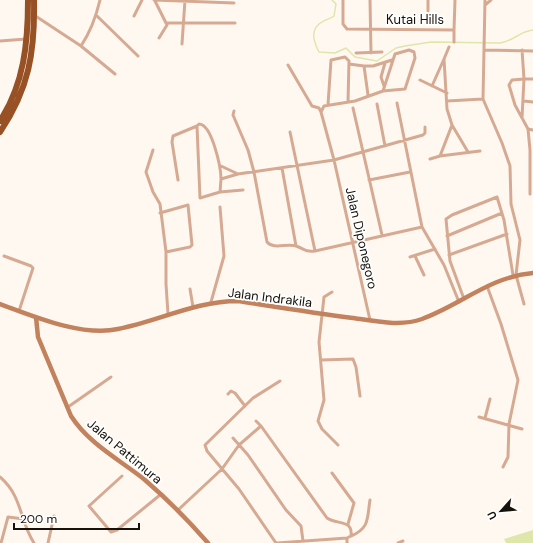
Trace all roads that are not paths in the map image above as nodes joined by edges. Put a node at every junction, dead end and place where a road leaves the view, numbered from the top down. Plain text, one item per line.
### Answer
1 (28, 0) edge
2 (34, 0) edge
3 (100, 0) edge
4 (142, 0) edge
5 (154, 0) edge
6 (343, 0) edge
7 (370, 0) edge
8 (428, 0) edge
9 (455, 0) edge
10 (485, 0) edge
11 (491, 0) edge
12 (185, 1) edge
13 (234, 3) dead end
14 (485, 5) junction
15 (428, 11) dead end
16 (34, 16) junction
17 (97, 16) junction
18 (134, 16) dead end
19 (166, 23) junction
20 (235, 23) dead end
21 (184, 24) junction
22 (369, 29) junction
23 (454, 30) junction
24 (159, 38) dead end
25 (26, 39) junction
26 (0, 40) edge
27 (454, 42) dead end
28 (182, 44) dead end
29 (81, 46) junction
30 (449, 47) dead end
31 (484, 49) junction
32 (522, 50) junction
33 (533, 51) edge
34 (382, 52) dead end
35 (356, 53) dead end
36 (371, 53) junction
37 (138, 56) dead end
38 (444, 58) junction
39 (392, 60) junction
40 (385, 63) junction
41 (349, 64) junction
42 (288, 65) dead end
43 (364, 66) junction
44 (115, 74) dead end
45 (524, 79) junction
46 (533, 79) edge
47 (420, 80) dead end
48 (384, 86) junction
49 (432, 86) junction
50 (383, 91) junction
51 (447, 93) junction
52 (368, 95) junction
53 (483, 99) junction
54 (447, 101) junction
55 (524, 101) junction
56 (348, 102) junction
57 (533, 102) edge
58 (397, 103) dead end
59 (377, 104) dead end
60 (328, 106) junction
61 (353, 108) dead end
62 (234, 111) dead end
63 (321, 112) junction
64 (522, 118) junction
65 (0, 121) edge
66 (452, 125) junction
67 (197, 126) junction
68 (425, 127) dead end
69 (528, 130) junction
70 (533, 130) edge
71 (0, 132) edge
72 (290, 132) dead end
73 (405, 141) junction
74 (386, 146) junction
75 (153, 150) dead end
76 (480, 151) dead end
77 (362, 152) junction
78 (468, 152) junction
79 (440, 156) junction
80 (430, 159) dead end
81 (334, 160) junction
82 (221, 166) junction
83 (297, 166) junction
84 (282, 168) junction
85 (254, 172) junction
86 (410, 172) junction
87 (238, 174) junction
88 (221, 179) junction
89 (178, 180) dead end
90 (369, 180) junction
91 (243, 190) dead end
92 (220, 192) junction
93 (530, 194) dead end
94 (220, 206) dead end
95 (160, 213) junction
96 (502, 213) junction
97 (422, 227) junction
98 (507, 234) junction
99 (382, 235) junction
100 (447, 236) junction
101 (352, 242) junction
102 (296, 246) junction
103 (435, 249) junction
104 (314, 250) junction
105 (166, 252) junction
106 (449, 255) junction
107 (4, 256) dead end
108 (415, 256) junction
109 (410, 257) dead end
110 (533, 273) edge
111 (424, 274) dead end
112 (514, 275) junction
113 (487, 286) junction
114 (190, 289) dead end
115 (332, 292) dead end
116 (464, 298) junction
117 (211, 302) junction
118 (459, 302) junction
119 (0, 304) edge
120 (524, 304) dead end
121 (193, 307) junction
122 (20, 311) junction
123 (168, 314) junction
124 (323, 314) junction
125 (36, 317) junction
126 (370, 320) junction
127 (321, 360) junction
128 (111, 377) dead end
129 (280, 381) dead end
130 (228, 394) dead end
131 (360, 396) dead end
132 (490, 399) dead end
133 (245, 406) junction
134 (68, 407) junction
135 (479, 417) dead end
136 (485, 418) junction
137 (256, 421) dead end
138 (509, 424) junction
139 (261, 426) junction
140 (522, 429) dead end
141 (233, 438) dead end
142 (239, 445) junction
143 (338, 445) dead end
144 (503, 467) dead end
145 (222, 469) junction
146 (332, 473) dead end
147 (122, 476) dead end
148 (0, 477) edge
149 (160, 495) junction
150 (370, 500) dead end
151 (178, 510) junction
152 (54, 516) dead end
153 (24, 519) junction
154 (348, 524) junction
155 (351, 536) junction
156 (347, 538) junction
157 (303, 540) junction
158 (403, 541) dead end
159 (1, 543) edge
160 (34, 543) edge
161 (48, 543) edge
162 (208, 543) edge
163 (277, 543) edge
164 (347, 543) edge
165 (398, 543) edge

1 - 25 highway
2 - 16 highway
3 - 17 street
4 - 18 street
5 - 12 street
5 - 19 street
6 - 22 street, Kutai Hills
7 - 22 street, Kutai Hills
8 - 15 street
9 - 23 street, Kutai Hills
10 - 14 street
11 - 14 street
12 - 13 street
12 - 21 street
14 - 31 street
16 - 29 street
16 - 71 highway
17 - 29 street
17 - 37 street
19 - 21 street
19 - 24 street
20 - 21 street
21 - 28 street
22 - 23 street, Kutai Hills
22 - 36 street, Kutai Hills
23 - 27 street
25 - 26 street
25 - 65 highway
29 - 44 street
30 - 38 street
31 - 32 street
31 - 53 street
32 - 33 street
32 - 45 street
34 - 36 street
35 - 36 street
38 - 49 street
38 - 51 street
39 - 40 street
39 - 48 street
39 - 50 street
40 - 43 street
40 - 48 street
41 - 43 street
41 - 56 street
41 - 60 street
42 - 63 street
43 - 52 street
45 - 46 street
45 - 55 street
45 - 64 street
47 - 49 street
48 - 50 street
49 - 51 street
50 - 52 street
51 - 54 street
52 - 56 street
53 - 54 street
53 - 112 street
54 - 66 street
55 - 57 street
55 - 64 street
56 - 60 street
58 - 73 street
59 - 74 street
60 - 63 street
61 - 77 street
62 - 85 street
63 - 81 street, Jalan Diponegoro
64 - 69 street
66 - 78 street
66 - 79 street
67 - 82 street
67 - 89 street
67 - 92 street
68 - 73 street
69 - 70 street
69 - 93 street
72 - 83 street
73 - 74 street
73 - 86 street
74 - 77 street
75 - 95 street
76 - 78 street
77 - 81 street
77 - 90 street
78 - 79 street
79 - 80 street
81 - 83 street
81 - 101 street, Jalan Diponegoro
82 - 87 street
82 - 88 street
83 - 84 street
83 - 104 street
84 - 85 street
84 - 102 street
85 - 87 street
85 - 102 street
86 - 90 street
86 - 97 street
87 - 88 street
88 - 92 street
90 - 99 street
91 - 92 street
94 - 117 street
95 - 105 street
95 - 105 street
96 - 98 street
96 - 100 street
96 - 100 street
97 - 99 street
97 - 103 street
98 - 106 street
98 - 112 street
99 - 101 street
100 - 106 street
101 - 104 street
101 - 126 street, Jalan Diponegoro
102 - 104 street
103 - 108 street
103 - 118 street
105 - 123 street
106 - 116 street
107 - 122 street
108 - 109 street
108 - 111 street
110 - 112 street, Jalan Indrakila
112 - 113 street, Jalan Indrakila
112 - 120 street
113 - 116 street, Jalan Indrakila
113 - 138 street
114 - 121 street
115 - 124 street
116 - 118 street, Jalan Indrakila
117 - 121 street, Jalan Indrakila
117 - 124 street, Jalan Indrakila
118 - 126 street, Jalan Indrakila
119 - 122 street, Jalan Indrakila
121 - 123 street, Jalan Indrakila
122 - 125 street, Jalan Indrakila
123 - 125 street, Jalan Indrakila
124 - 126 street, Jalan Indrakila
124 - 127 street
125 - 134 street, Jalan Pattimura
127 - 131 street
127 - 143 street
128 - 134 street
129 - 133 street
130 - 133 street
132 - 136 street
133 - 145 street
134 - 149 street, Jalan Pattimura
135 - 136 street
136 - 138 street
137 - 139 street
138 - 140 street
138 - 144 street
139 - 142 street
139 - 154 street
141 - 142 street
142 - 145 street
142 - 157 street
145 - 151 street
145 - 163 street
146 - 154 street
147 - 149 street
148 - 153 street
149 - 151 street, Jalan Pattimura
150 - 155 street
151 - 162 street, Jalan Pattimura
152 - 161 street
153 - 159 street
153 - 160 street
154 - 155 street
155 - 156 street
156 - 157 street
156 - 164 street
157 - 163 street
158 - 165 street

